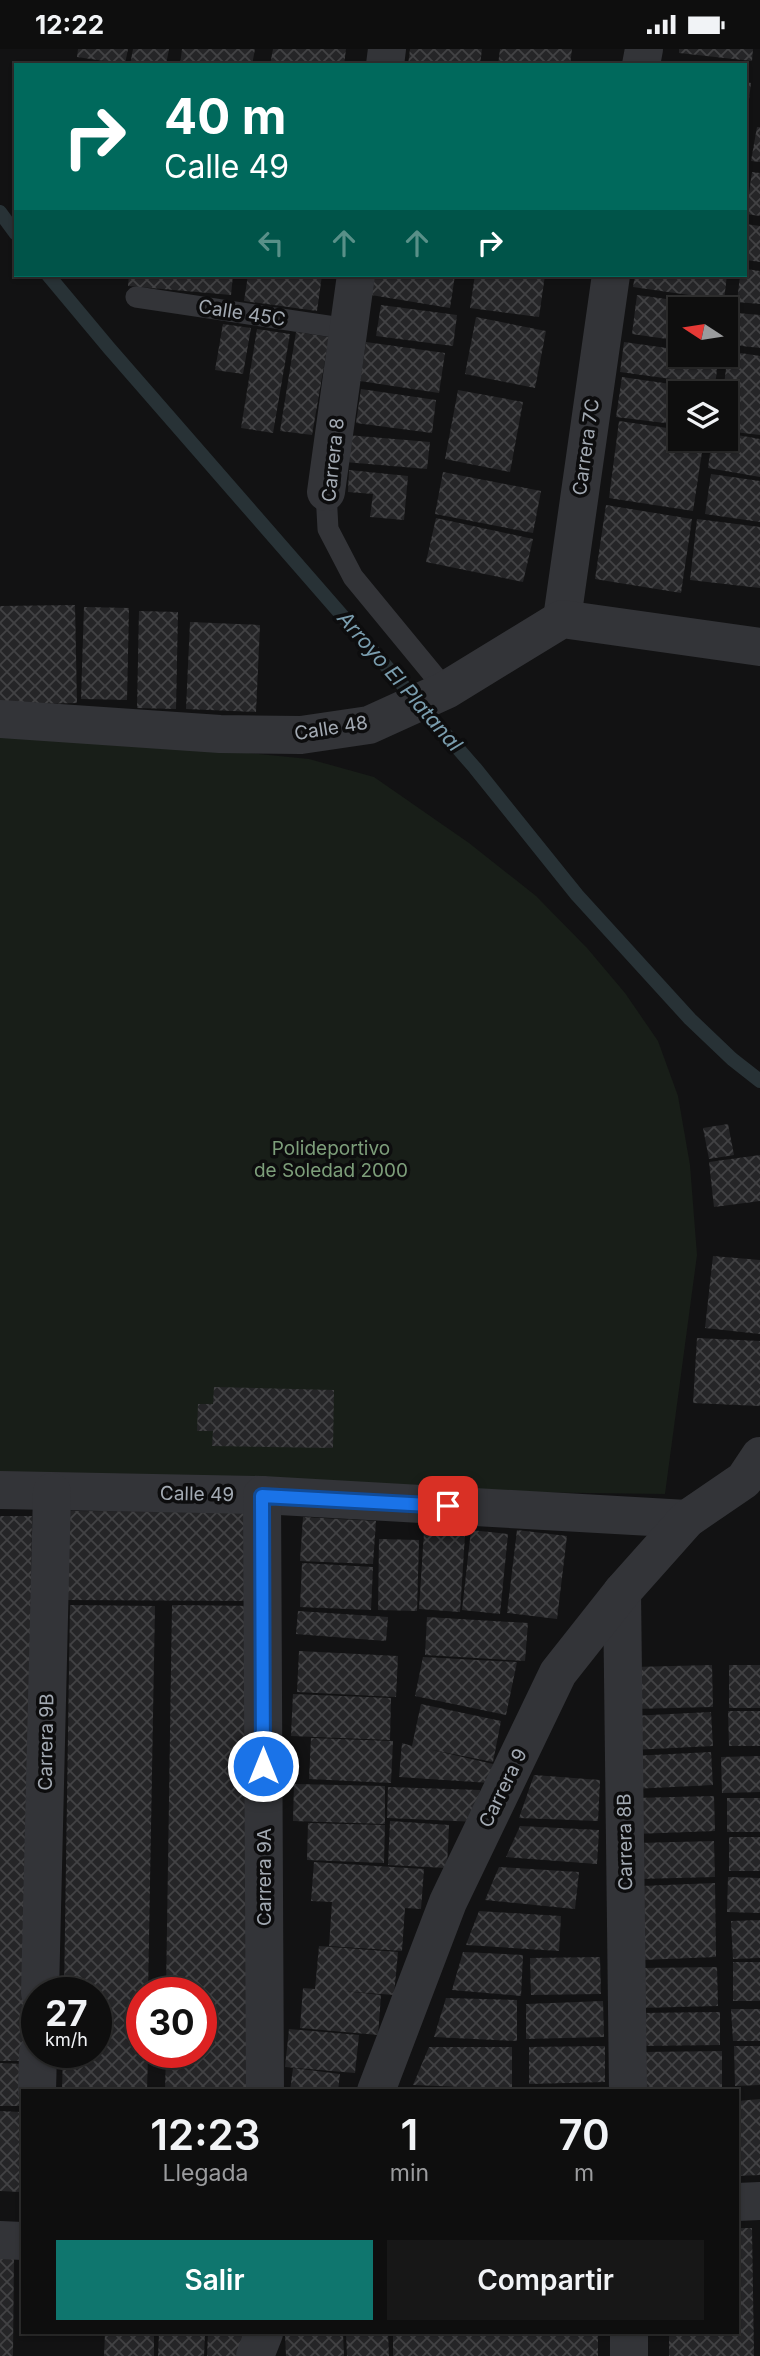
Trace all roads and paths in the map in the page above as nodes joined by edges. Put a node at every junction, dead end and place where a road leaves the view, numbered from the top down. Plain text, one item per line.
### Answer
1 (356, 277) edge
2 (611, 277) edge
3 (136, 297) dead end
4 (348, 329) junction
5 (327, 492) joint
6 (562, 619) junction
7 (760, 647) edge
8 (446, 690) junction
9 (0, 719) edge
10 (760, 1456) edge
11 (0, 1490) edge
12 (52, 1492) junction
13 (262, 1496) junction
14 (687, 1519) junction
15 (622, 1592) junction
16 (40, 1977) edge
17 (38, 2068) edge
18 (37, 2089) edge
19 (265, 2089) edge
20 (377, 2089) edge
21 (628, 2089) edge
22 (760, 2201) edge
23 (739, 2202) edge
24 (0, 2241) edge
25 (21, 2241) edge
26 (264, 2334) edge
27 (629, 2334) edge
28 (255, 2356) edge
29 (629, 2356) edge

1 - 4 street, Carrera 8
2 - 6 street, Carrera 7C
3 - 4 lane, Calle 45C
4 - 5 street, Carrera 8
5 - 8 lane, Carrera 8
6 - 7 street
6 - 8 street, Calle 48
8 - 9 street, Calle 48
10 - 14 street, Carrera 9
11 - 12 street, Calle 49
12 - 13 street, Calle 49
12 - 16 street, Carrera 9B
13 - 14 street, Calle 49
13 - 19 street, Carrera 9A
14 - 15 street, Carrera 9
15 - 20 street, Carrera 9
15 - 21 street, Carrera 8B
17 - 18 street
22 - 23 street
24 - 25 street
26 - 28 street
27 - 29 street

